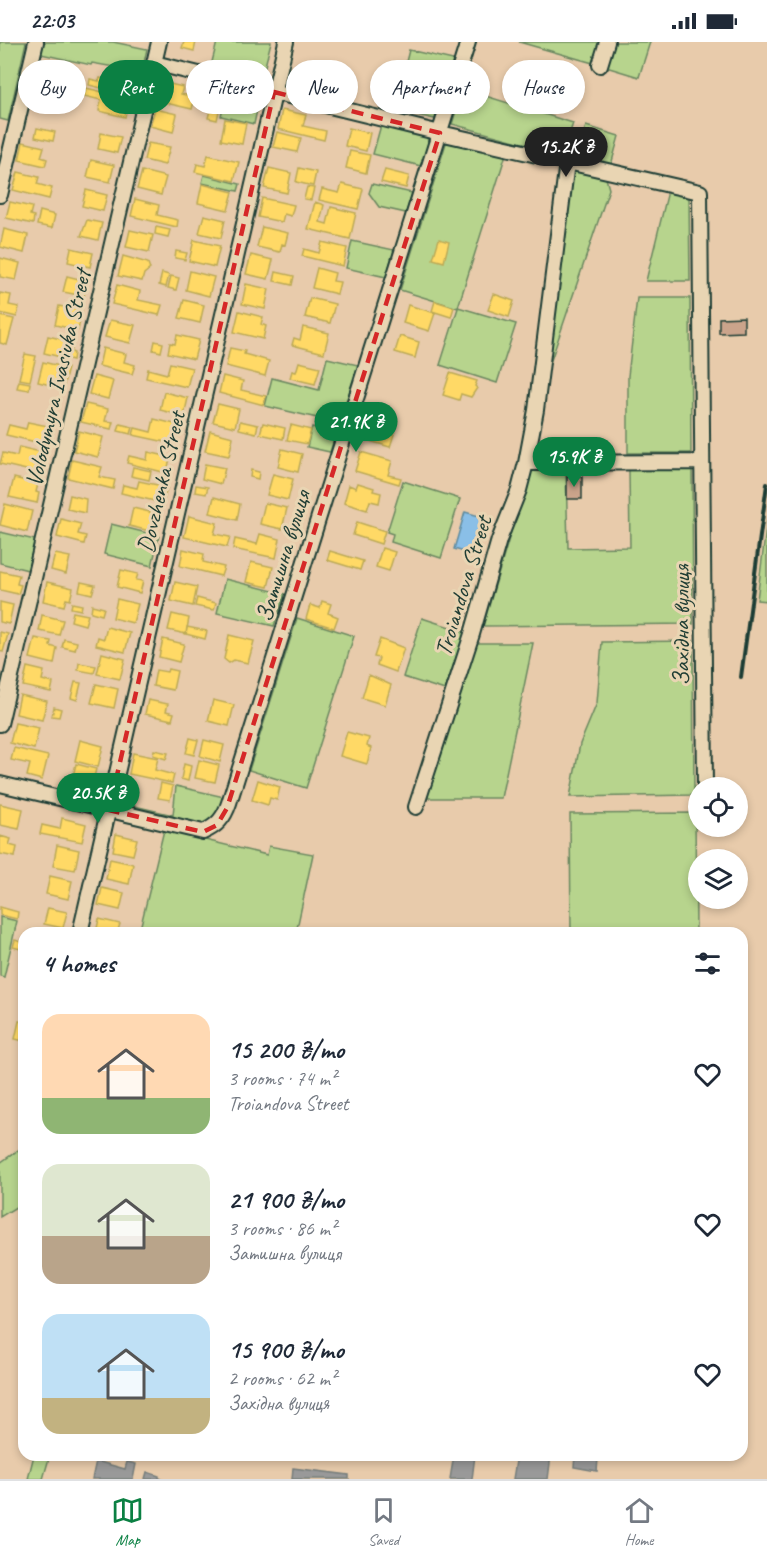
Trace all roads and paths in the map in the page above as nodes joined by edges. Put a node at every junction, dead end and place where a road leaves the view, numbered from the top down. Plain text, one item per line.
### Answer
1 (36, 42) edge
2 (286, 42) edge
3 (468, 42) edge
4 (607, 42) edge
5 (155, 43) edge
6 (154, 60) edge
7 (600, 65) dead end
8 (274, 92) joint
9 (142, 114) edge
10 (269, 114) edge
11 (440, 133) junction
12 (567, 162) junction
13 (0, 195) edge
14 (702, 462) junction
15 (526, 463) junction
16 (0, 724) edge
17 (705, 777) edge
18 (0, 784) edge
19 (416, 807) dead end
20 (109, 810) junction
21 (81, 927) edge

1 - 13 street
2 - 8 street, Dovzhenka Street
3 - 11 street, Затишна вулиця
4 - 7 street
5 - 6 street, Volodymyra Ivasiuka Street
8 - 11 street
9 - 16 street, Volodymyra Ivasiuka Street
10 - 20 street, Dovzhenka Street
11 - 12 street
11 - 20 street, Затишна вулиця
12 - 14 street, Західна вулиця
12 - 15 street, Troiandova Street
14 - 15 street
14 - 17 street, Західна вулиця
15 - 19 street, Troiandova Street
18 - 20 street
20 - 21 street, Dovzhenka Street

